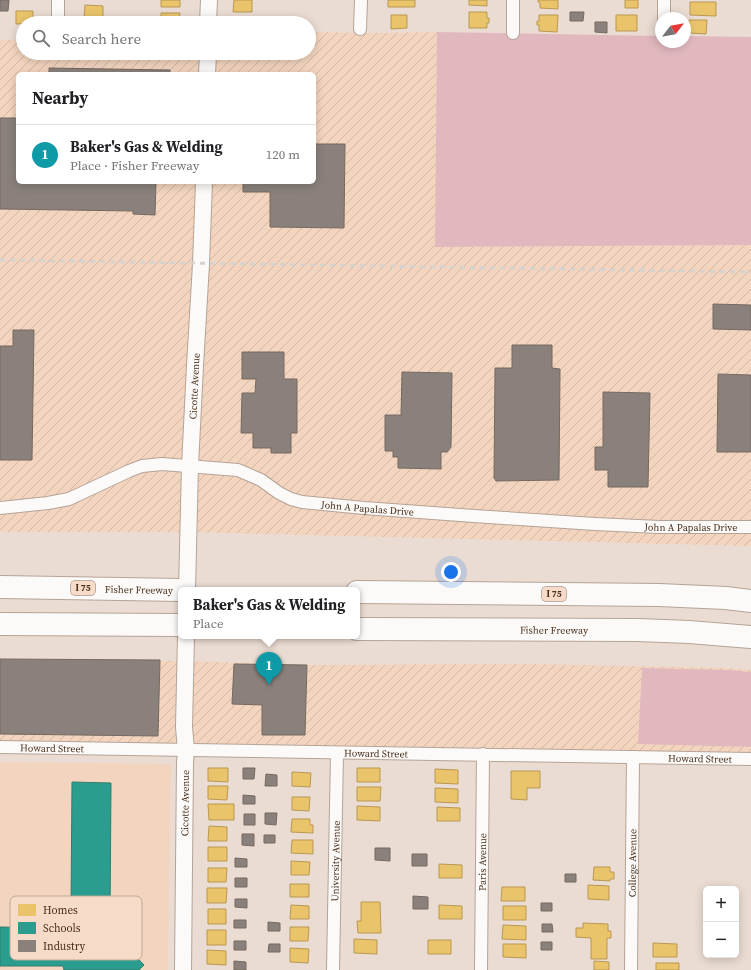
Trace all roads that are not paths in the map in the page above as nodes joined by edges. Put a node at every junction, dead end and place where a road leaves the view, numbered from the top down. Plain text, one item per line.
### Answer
1 (58, 0) edge
2 (209, 0) edge
3 (361, 0) edge
4 (514, 0) edge
5 (664, 0) edge
6 (664, 12) edge
7 (58, 16) edge
8 (208, 16) edge
9 (360, 28) dead end
10 (513, 33) dead end
11 (208, 60) edge
12 (207, 72) edge
13 (204, 184) edge
14 (190, 466) junction
15 (0, 508) edge
16 (751, 527) edge
17 (0, 587) edge
18 (187, 587) edge
19 (178, 590) edge
20 (360, 592) edge
21 (751, 601) edge
22 (0, 624) edge
23 (178, 625) edge
24 (360, 629) edge
25 (751, 637) edge
26 (186, 639) edge
27 (0, 747) edge
28 (186, 750) junction
29 (337, 753) junction
30 (483, 754) junction
31 (633, 757) junction
32 (751, 759) edge
33 (183, 970) edge
34 (333, 970) edge
35 (481, 970) edge
36 (630, 970) edge

1 - 7 street
2 - 8 street
3 - 9 street
4 - 10 street
5 - 6 street
11 - 12 street
13 - 14 street, Cicotte Avenue
14 - 15 street, John A Papalas Drive
14 - 16 street, John A Papalas Drive
14 - 18 street, Cicotte Avenue
17 - 19 highway, Fisher Freeway / I 75
20 - 21 highway, I 75
22 - 23 highway
24 - 25 highway, Fisher Freeway
26 - 28 street, Cicotte Avenue
27 - 28 street, Howard Street
28 - 29 street, Howard Street
28 - 33 street, Cicotte Avenue
29 - 30 street, Howard Street
29 - 34 street, University Avenue
30 - 31 street, Howard Street
30 - 35 street, Paris Avenue
31 - 32 street, Howard Street
31 - 36 street, College Avenue

